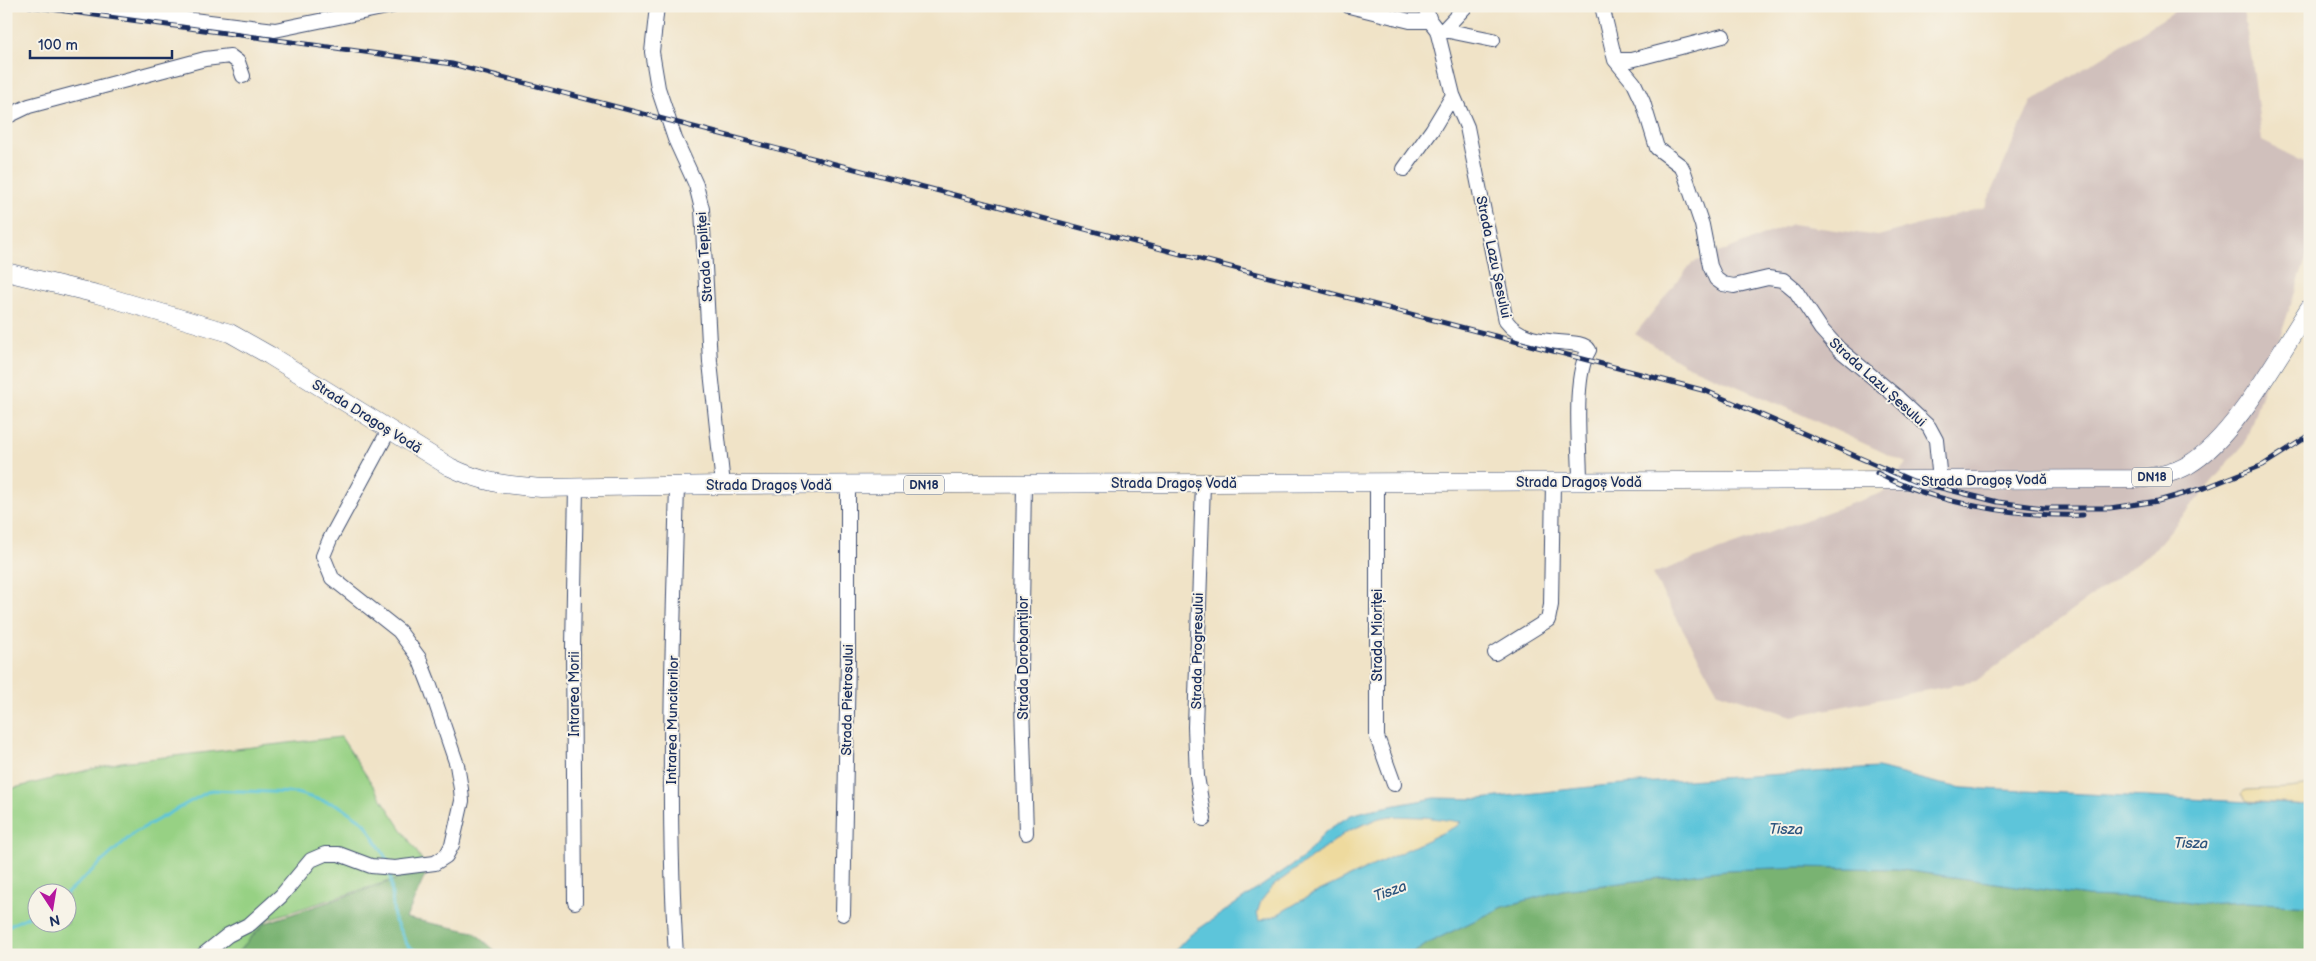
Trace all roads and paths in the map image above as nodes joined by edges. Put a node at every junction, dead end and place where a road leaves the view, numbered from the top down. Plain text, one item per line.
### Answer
1 (77, 6) edge
2 (392, 6) edge
3 (657, 6) edge
4 (1348, 6) edge
5 (1425, 6) edge
6 (1466, 6) edge
7 (1602, 6) edge
8 (1430, 21) junction
9 (1441, 32) junction
10 (1723, 36) dead end
11 (1493, 40) dead end
12 (1615, 60) junction
13 (243, 76) dead end
14 (1453, 95) junction
15 (6, 117) edge
16 (1404, 169) dead end
17 (6, 272) edge
18 (2310, 307) edge
19 (389, 430) junction
20 (1580, 481) junction
21 (1940, 481) junction
22 (1377, 482) junction
23 (1553, 482) junction
24 (1203, 483) junction
25 (1024, 484) junction
26 (723, 485) junction
27 (848, 485) junction
28 (576, 486) junction
29 (677, 486) junction
30 (1495, 653) dead end
31 (1394, 784) dead end
32 (1204, 819) dead end
33 (1026, 832) dead end
34 (575, 902) dead end
35 (844, 914) dead end
36 (203, 955) edge
37 (676, 955) edge

1 - 2 street
3 - 26 street, Strada Tepliței
4 - 8 street
5 - 8 street, Strada Lazu Șesului
6 - 9 street
7 - 12 street, Strada Lazu Șesului
8 - 9 street, Strada Lazu Șesului
9 - 11 street
9 - 14 street, Strada Lazu Șesului
10 - 12 street
12 - 21 street, Strada Lazu Șesului
13 - 15 street
14 - 16 street
14 - 20 street, Strada Lazu Șesului
17 - 19 main road, Strada Dragoș Vodă / DN18
18 - 21 main road, Strada Dragoș Vodă / DN18
19 - 28 main road, Strada Dragoș Vodă / DN18
19 - 36 street
20 - 21 main road, Strada Dragoș Vodă / DN18
20 - 23 main road, Strada Dragoș Vodă / DN18
22 - 23 main road, Strada Dragoș Vodă / DN18
22 - 24 main road, Strada Dragoș Vodă / DN18
22 - 31 street, Strada Mioriței
23 - 30 street
24 - 25 main road, Strada Dragoș Vodă / DN18
24 - 32 street, Strada Progresului
25 - 27 main road, Strada Dragoș Vodă / DN18
25 - 33 street, Strada Dorobanților
26 - 27 main road, Strada Dragoș Vodă / DN18
26 - 29 main road, Strada Dragoș Vodă / DN18
27 - 35 street, Strada Pietrosului
28 - 29 main road, Strada Dragoș Vodă / DN18
28 - 34 street, Intrarea Morii
29 - 37 street, Intrarea Muncitorilor

